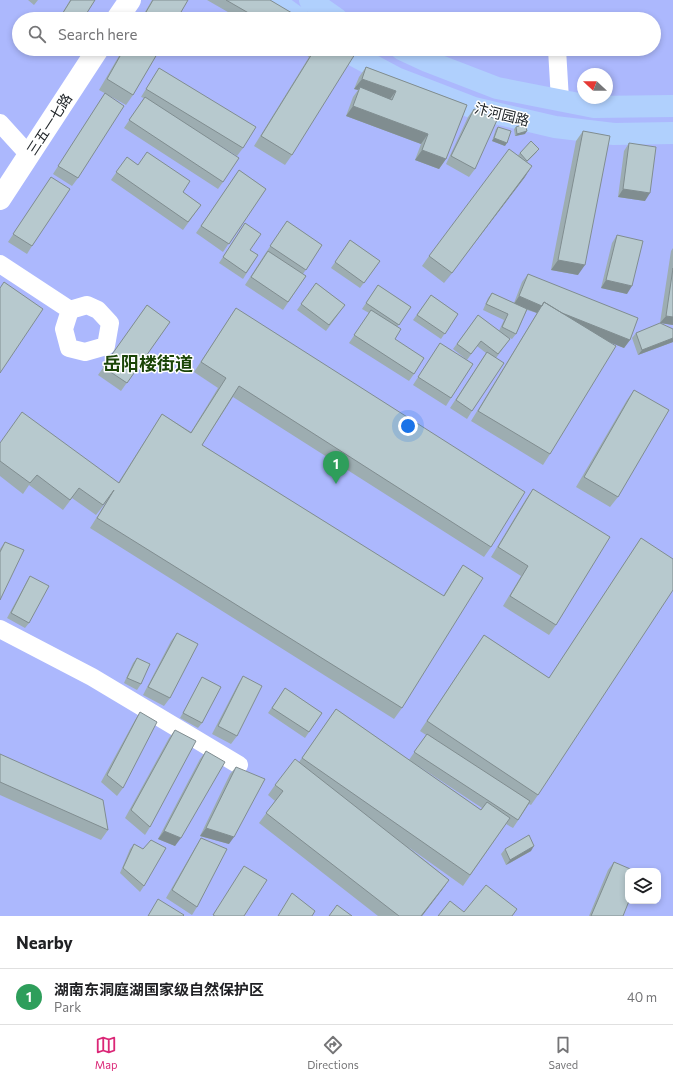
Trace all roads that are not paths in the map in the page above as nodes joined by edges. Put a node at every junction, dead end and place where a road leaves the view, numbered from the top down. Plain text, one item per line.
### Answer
1 (130, 0) edge
2 (273, 0) edge
3 (310, 0) edge
4 (122, 12) edge
5 (289, 12) edge
6 (327, 12) edge
7 (93, 56) edge
8 (355, 56) edge
9 (416, 56) edge
10 (557, 56) edge
11 (560, 100) junction
12 (673, 106) edge
13 (0, 123) edge
14 (673, 133) edge
15 (29, 155) junction
16 (0, 199) edge
17 (0, 264) edge
18 (70, 310) dead end
19 (0, 629) edge
20 (239, 765) dead end

1 - 4 main road
2 - 5 main road
3 - 6 main road
7 - 15 main road, 三五一七路
8 - 14 main road, 汴河园路
9 - 11 main road, 汴河园路
10 - 11 street
11 - 12 main road, 汴河园路
13 - 15 street
15 - 16 main road, 三五一七路
17 - 18 street
19 - 20 street

